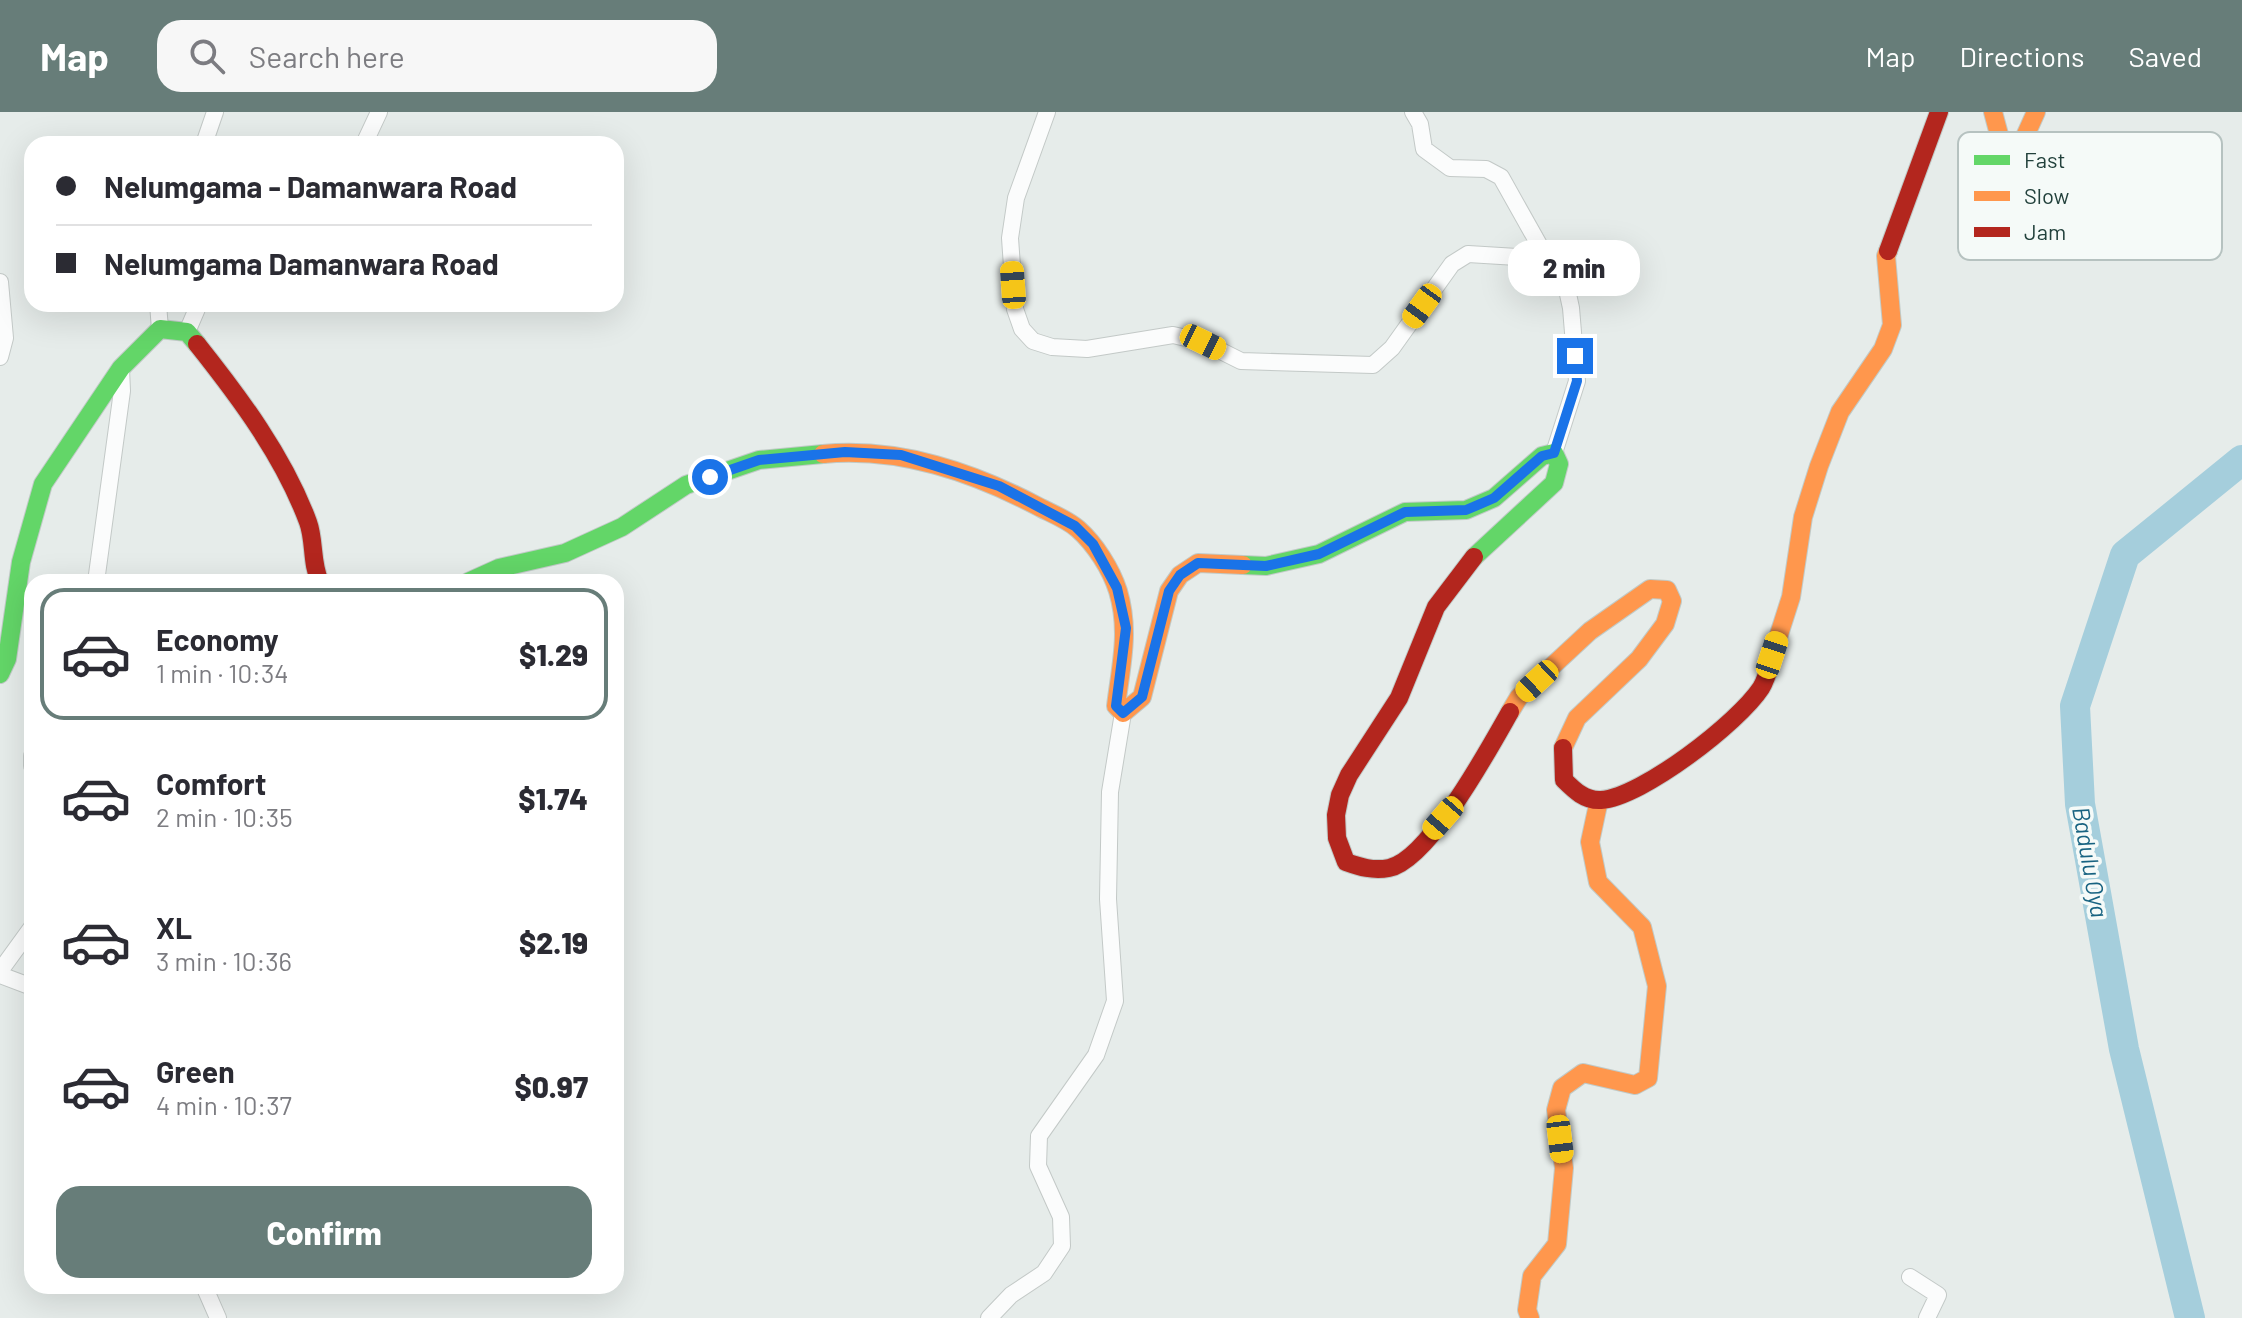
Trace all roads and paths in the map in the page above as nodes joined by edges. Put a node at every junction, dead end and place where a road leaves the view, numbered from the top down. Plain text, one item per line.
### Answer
1 (215, 112) edge
2 (379, 112) edge
3 (1047, 112) edge
4 (1413, 112) edge
5 (1939, 112) edge
6 (1993, 112) edge
7 (2036, 112) edge
8 (1998, 132) edge
9 (2027, 132) edge
10 (207, 136) edge
11 (368, 136) edge
12 (1556, 275) junction
13 (0, 282) edge
14 (159, 312) edge
15 (196, 312) edge
16 (160, 329) junction
17 (187, 332) junction
18 (0, 357) edge
19 (121, 368) junction
20 (1554, 453) junction
21 (97, 574) edge
22 (316, 574) edge
23 (486, 574) edge
24 (0, 674) edge
25 (1123, 713) junction
26 (1599, 800) junction
27 (24, 938) edge
28 (0, 973) edge
29 (24, 984) edge
30 (1910, 1277) dead end
31 (208, 1294) edge
32 (218, 1318) edge
33 (989, 1318) edge
34 (1530, 1318) edge
35 (1927, 1318) edge

1 - 10 street
2 - 11 street
3 - 12 street
4 - 12 street
5 - 26 street
6 - 8 street
7 - 9 street
12 - 20 street
13 - 18 street
14 - 16 street
15 - 17 street
16 - 17 street
16 - 19 street
17 - 22 street
19 - 21 street
19 - 24 street
20 - 25 street
20 - 26 street
23 - 25 street
25 - 33 street
26 - 34 street
27 - 28 street
28 - 29 street
30 - 35 street
31 - 32 street

